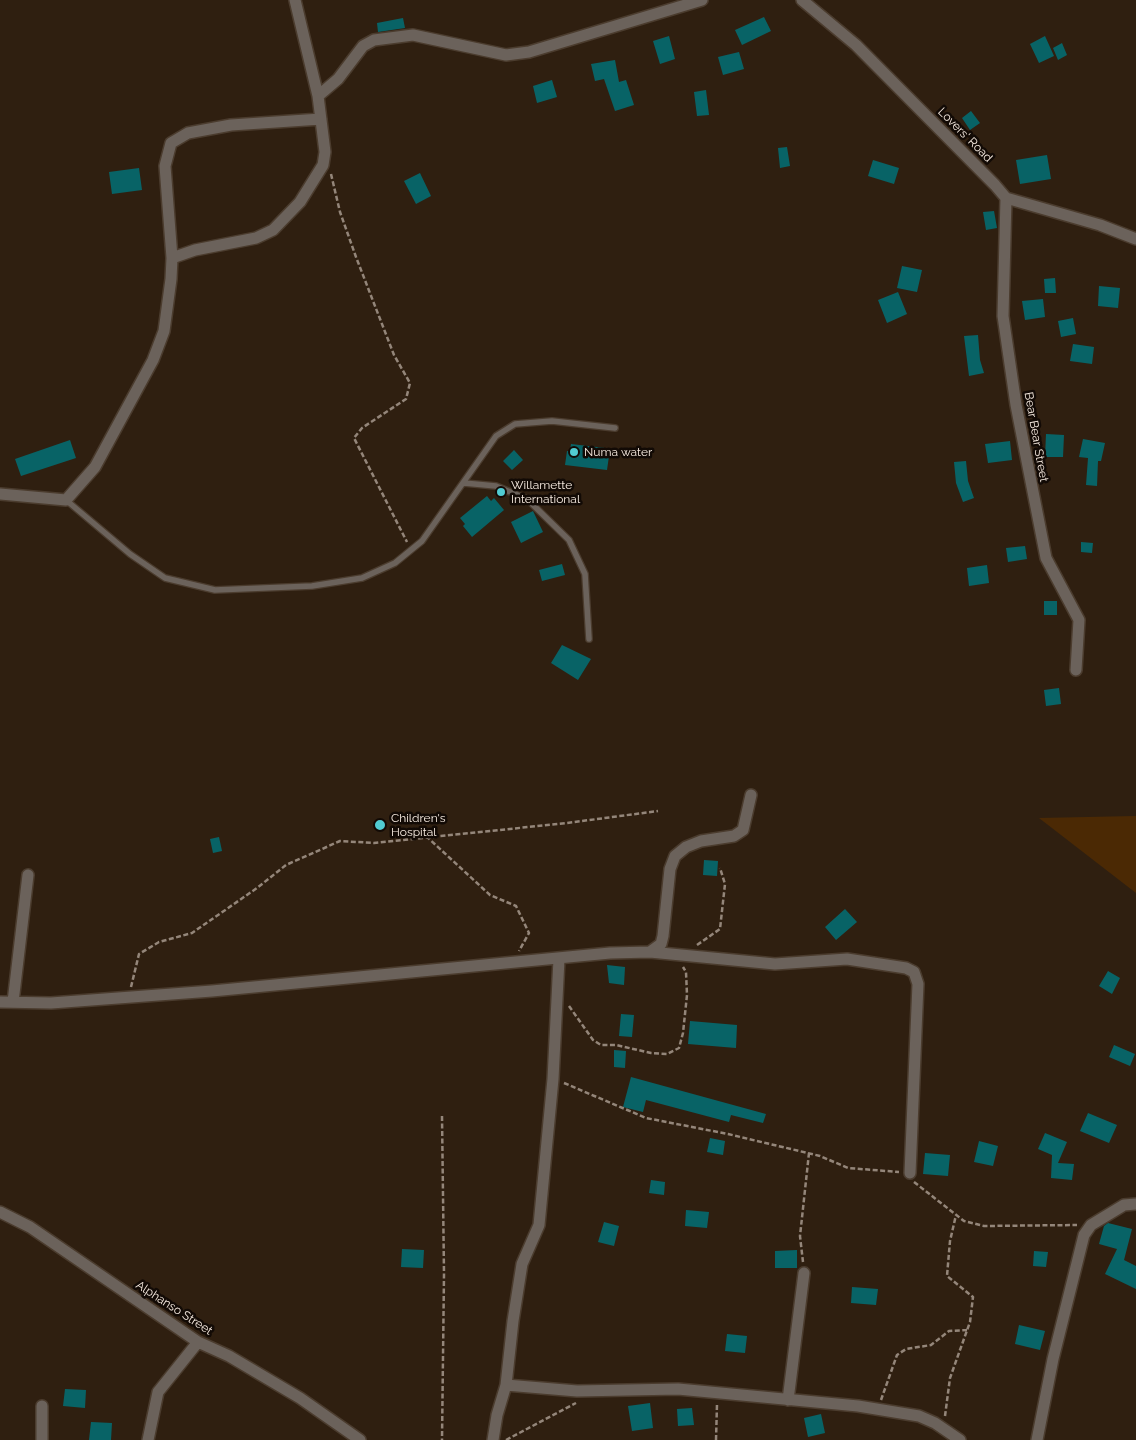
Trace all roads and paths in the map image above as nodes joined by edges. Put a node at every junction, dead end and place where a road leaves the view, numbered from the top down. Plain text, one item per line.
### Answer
1 (295, 0) edge
2 (702, 0) edge
3 (802, 0) edge
4 (318, 96) junction
5 (321, 119) junction
6 (325, 152) junction
7 (1006, 198) junction
8 (1136, 239) edge
9 (172, 258) junction
10 (615, 428) dead end
11 (464, 483) junction
12 (0, 494) edge
13 (66, 500) junction
14 (411, 550) junction
15 (589, 639) dead end
16 (1076, 670) dead end
17 (752, 795) dead end
18 (658, 811) dead end
19 (426, 836) junction
20 (720, 868) dead end
21 (28, 875) dead end
22 (650, 952) junction
23 (682, 955) junction
24 (559, 959) junction
25 (512, 963) junction
26 (558, 991) junction
27 (128, 998) junction
28 (0, 1002) edge
29 (13, 1002) junction
30 (553, 1079) junction
31 (442, 1116) dead end
32 (809, 1153) junction
33 (910, 1173) junction
34 (1136, 1204) edge
35 (0, 1212) edge
36 (956, 1215) junction
37 (1091, 1225) junction
38 (804, 1273) joint
39 (967, 1330) junction
40 (198, 1342) junction
41 (506, 1385) junction
42 (597, 1391) junction
43 (719, 1393) junction
44 (788, 1400) junction
45 (42, 1406) dead end
46 (878, 1408) junction
47 (948, 1431) junction
48 (42, 1440) edge
49 (148, 1440) edge
50 (360, 1440) edge
51 (442, 1440) edge
52 (493, 1440) edge
53 (506, 1440) edge
54 (716, 1440) edge
55 (960, 1440) edge
56 (1036, 1440) edge

1 - 4 street
2 - 4 street
3 - 7 street, Lovers' Road
4 - 5 street
5 - 6 street
5 - 9 street
6 - 9 street
6 - 14 path
7 - 8 street
7 - 16 street, Bear Bear Street
9 - 13 street
10 - 11 lane
11 - 14 lane
11 - 15 lane
12 - 13 street
13 - 14 lane
17 - 22 street
18 - 19 path
19 - 25 path
19 - 27 path
20 - 23 path
21 - 29 street
22 - 23 street
22 - 24 street
23 - 26 path
23 - 33 street
24 - 25 street
24 - 26 street
25 - 27 street
26 - 30 street
27 - 29 street
28 - 29 street
30 - 32 path
30 - 41 street
31 - 51 path
32 - 33 path
32 - 38 path
33 - 36 path
34 - 37 street
35 - 40 street, Alphanso Street
36 - 37 path
36 - 39 path
37 - 56 street
38 - 44 street
39 - 46 path
39 - 47 path
40 - 49 street
40 - 50 street, Alphanso Street
41 - 42 street
41 - 52 street
42 - 43 street
42 - 53 path
43 - 44 street
43 - 54 path
44 - 46 street
45 - 48 street
46 - 47 street
47 - 55 street

